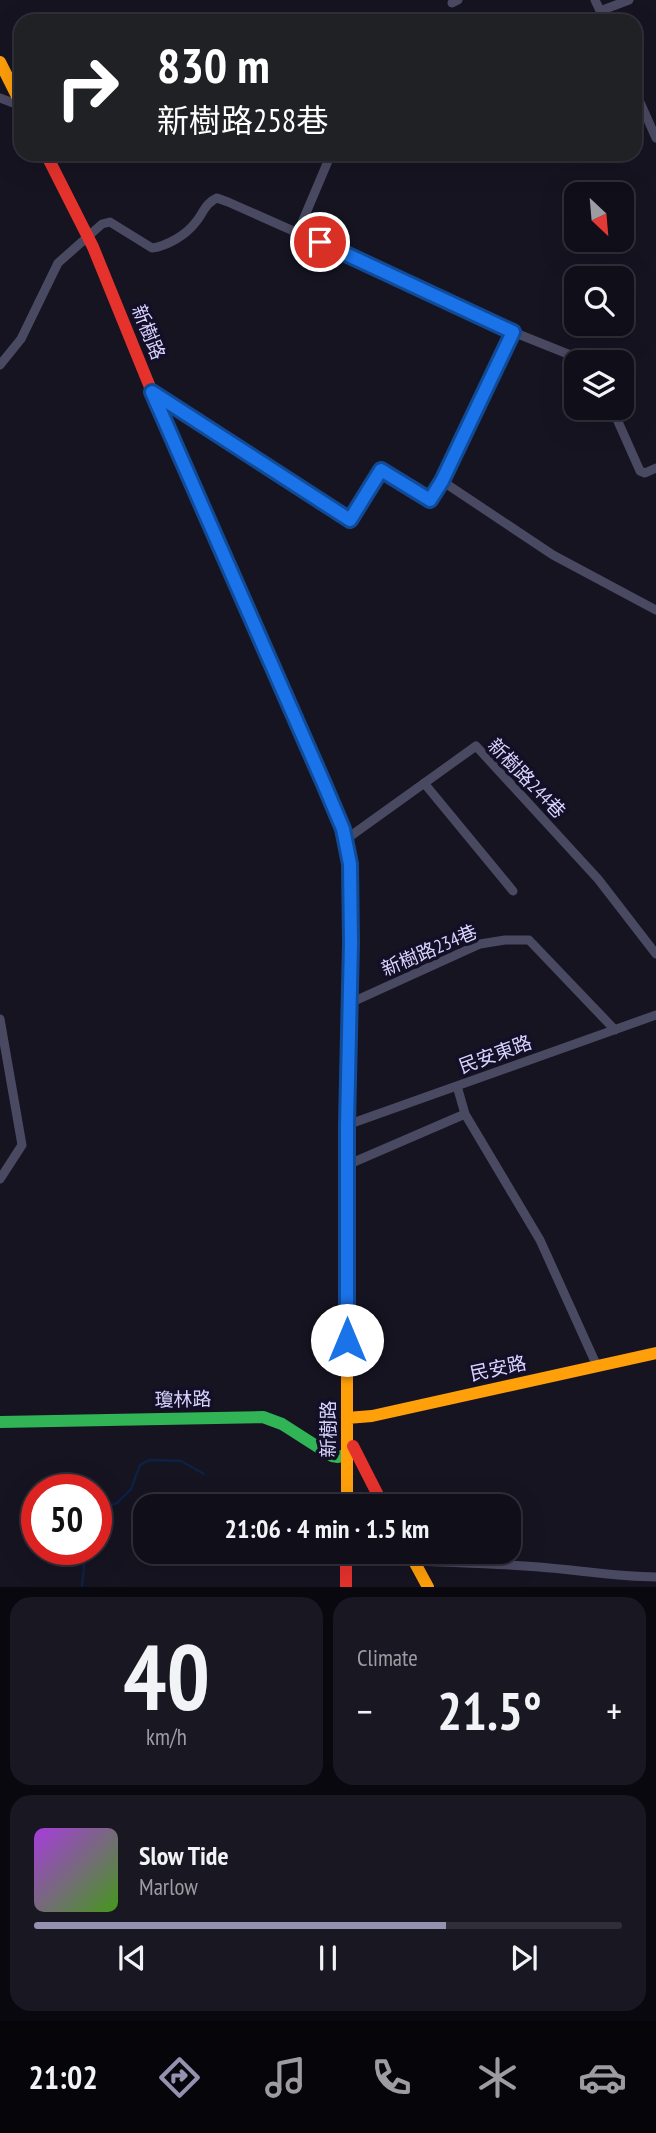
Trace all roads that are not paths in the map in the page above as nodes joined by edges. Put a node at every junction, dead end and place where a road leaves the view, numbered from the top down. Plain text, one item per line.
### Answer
1 (595, 0) edge
2 (629, 0) edge
3 (600, 11) junction
4 (602, 14) edge
5 (0, 62) edge
6 (14, 91) edge
7 (642, 107) edge
8 (656, 138) edge
9 (50, 161) edge
10 (328, 161) edge
11 (298, 232) junction
12 (87, 235) junction
13 (513, 332) junction
14 (564, 352) edge
15 (0, 365) edge
16 (152, 392) junction
17 (617, 420) edge
18 (656, 468) edge
19 (442, 481) junction
20 (656, 610) edge
21 (424, 783) junction
22 (345, 841) junction
23 (513, 891) dead end
24 (656, 954) edge
25 (348, 1004) junction
26 (656, 1015) edge
27 (0, 1019) edge
28 (615, 1030) junction
29 (457, 1086) junction
30 (465, 1114) junction
31 (347, 1125) junction
32 (347, 1165) junction
33 (0, 1178) edge
34 (656, 1353) edge
35 (597, 1366) junction
36 (0, 1422) edge
37 (347, 1423) junction
38 (351, 1454) junction
39 (348, 1494) edge
40 (376, 1494) edge
41 (346, 1564) edge
42 (416, 1564) edge
43 (498, 1564) edge
44 (656, 1577) edge
45 (634, 1582) edge
46 (346, 1587) edge
47 (428, 1587) edge

1 - 3 street
2 - 3 street
3 - 4 street
5 - 6 main road
7 - 8 street
9 - 12 main road, 新樹路
10 - 11 street
11 - 12 street
11 - 13 street
12 - 15 street
12 - 16 main road, 新樹路
13 - 14 street
13 - 19 street
16 - 19 street
16 - 22 main road, 新樹路
17 - 18 street
19 - 20 street
21 - 22 street, 新樹路244巷
21 - 23 street
21 - 24 street, 新樹路244巷
22 - 25 main road, 新樹路
25 - 28 street, 新樹路234巷
25 - 31 main road, 新樹路
26 - 28 street, 民安東路
27 - 33 street
28 - 29 street, 民安東路
29 - 30 street
29 - 31 street, 民安東路
30 - 32 street
30 - 35 street
31 - 32 main road, 新樹路
32 - 37 main road, 新樹路
34 - 35 main road, 民安路
35 - 37 main road, 民安路
36 - 38 main road, 瓊林路
37 - 38 main road, 新樹路
38 - 39 main road, 新樹路
38 - 40 main road
41 - 46 main road
42 - 47 main road
43 - 45 street
44 - 45 street

